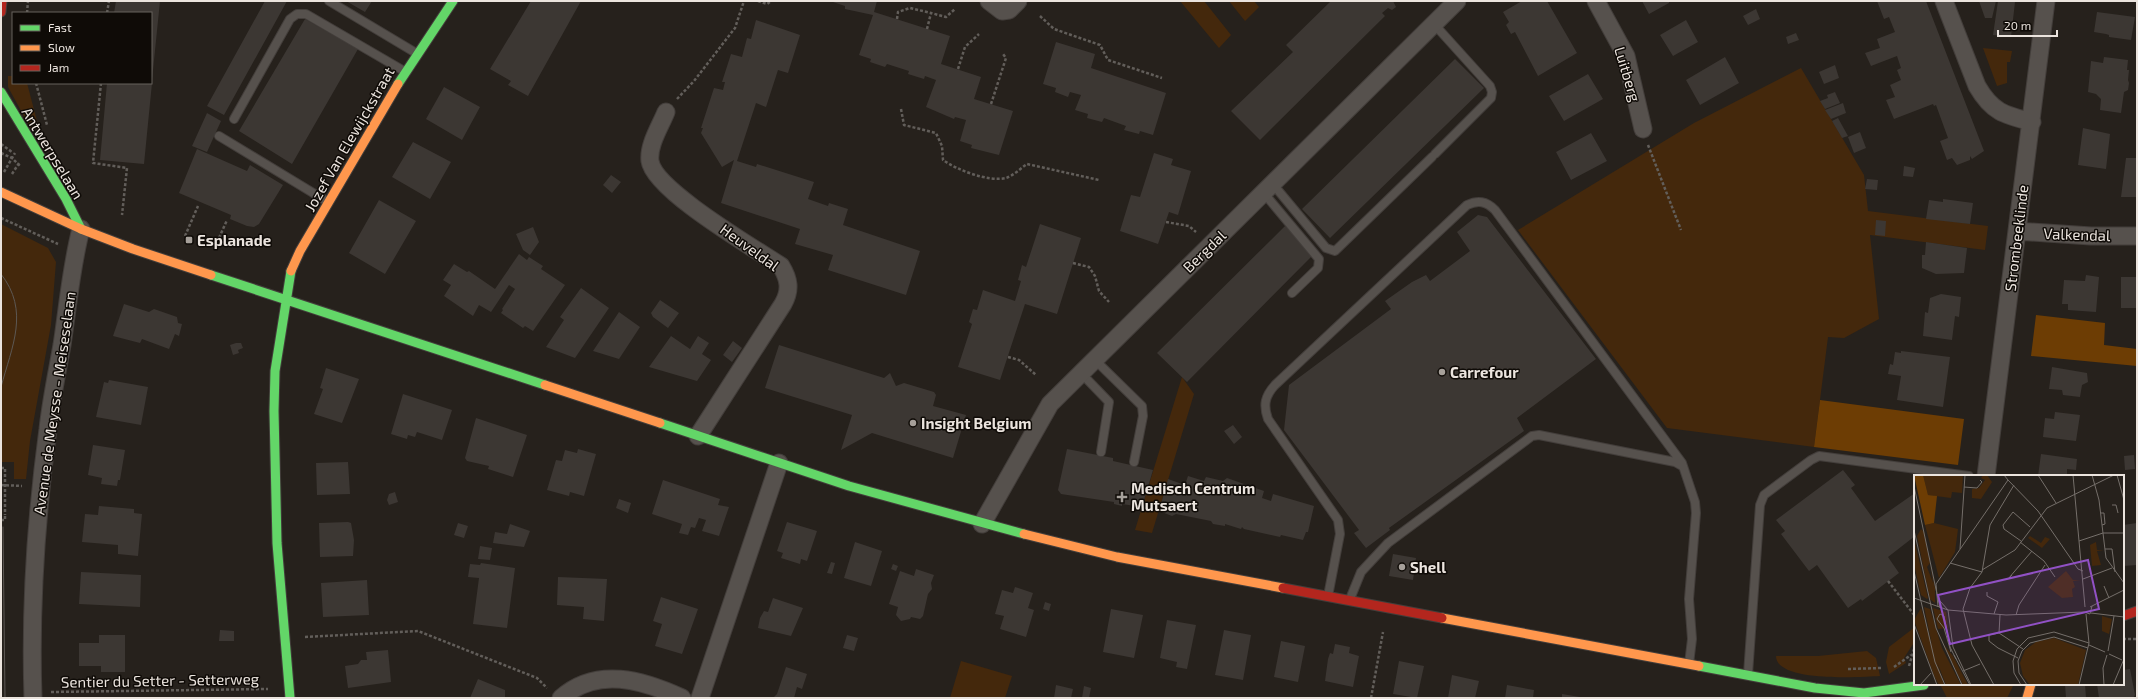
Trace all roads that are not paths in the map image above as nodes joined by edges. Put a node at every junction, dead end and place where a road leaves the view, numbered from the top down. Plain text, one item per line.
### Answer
1 (2, 1) edge
2 (453, 1) edge
3 (989, 1) edge
4 (1018, 1) edge
5 (1457, 1) edge
6 (1596, 1) edge
7 (1944, 1) edge
8 (2046, 1) edge
9 (329, 2) edge
10 (1, 12) edge
11 (1434, 24) junction
12 (417, 53) junction
13 (405, 72) junction
14 (1, 92) edge
15 (666, 112) road end
16 (234, 119) dead end
17 (2032, 122) junction
18 (1643, 129) road end
19 (218, 136) dead end
20 (1268, 188) junction
21 (1, 192) edge
22 (328, 202) junction
23 (81, 229) junction
24 (2017, 231) junction
25 (2137, 236) edge
26 (1292, 293) dead end
27 (286, 300) junction
28 (1094, 359) junction
29 (1080, 372) junction
30 (698, 436) junction
31 (1101, 452) dead end
32 (1134, 462) dead end
33 (779, 463) junction
34 (1684, 468) junction
35 (1962, 475) edge
36 (1986, 475) edge
37 (982, 524) junction
38 (1328, 596) junction
39 (1350, 601) junction
40 (1688, 664) junction
41 (1748, 676) junction
42 (1917, 685) edge
43 (1924, 685) edge
44 (2031, 685) edge
45 (40, 695) edge
46 (556, 695) edge
47 (1928, 697) edge
48 (290, 698) edge
49 (682, 698) edge
50 (700, 698) edge
51 (2027, 698) edge

1 - 10 main road
2 - 12 main road, Jozef Van Elewijckstraat
3 - 4 street
5 - 11 street, Bergdal
6 - 18 street, Luitberg
7 - 17 street
8 - 17 street, Strombeeklinde
9 - 12 lane
11 - 20 street, Bergdal
11 - 20 lane
12 - 13 main road, Jozef Van Elewijckstraat
13 - 16 lane
13 - 22 main road, Jozef Van Elewijckstraat
14 - 23 main road, Antwerpselaan
15 - 30 street, Heuveldal
17 - 24 street, Strombeeklinde
19 - 22 lane
20 - 26 lane
20 - 28 street, Bergdal
21 - 23 main road
22 - 27 main road, Jozef Van Elewijckstraat
23 - 27 main road
23 - 45 street, Avenue de Meysse - Meiseselaan
24 - 25 street, Valkendal
24 - 36 street, Strombeeklinde
27 - 30 main road
27 - 48 main road, Jozef Van Elewijckstraat
28 - 29 street, Bergdal
28 - 32 lane
29 - 31 lane
29 - 37 street, Bergdal
30 - 33 main road
33 - 37 main road
33 - 50 street
34 - 38 lane
34 - 39 lane
34 - 40 lane
35 - 41 lane
37 - 38 main road
38 - 39 main road
39 - 40 main road
40 - 41 main road
41 - 42 main road
43 - 47 main road
44 - 51 main road
46 - 49 street

